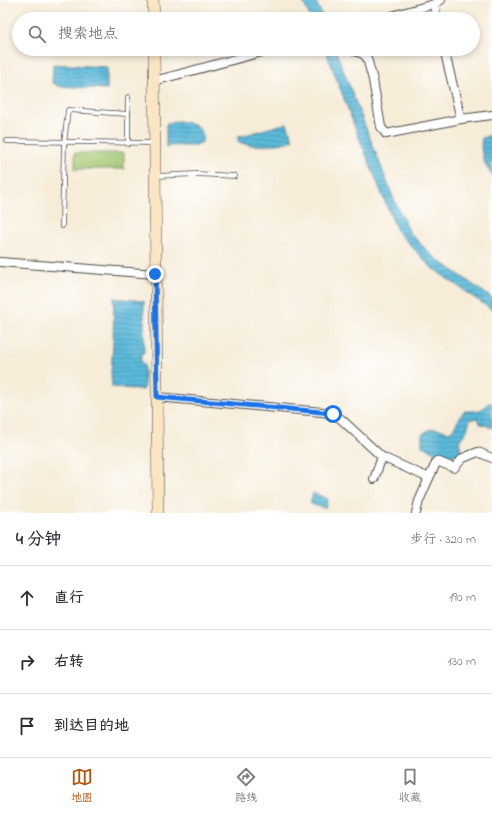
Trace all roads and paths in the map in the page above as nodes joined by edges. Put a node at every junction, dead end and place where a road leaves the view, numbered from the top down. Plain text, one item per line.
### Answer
1 (153, 0) edge
2 (438, 2) edge
3 (154, 12) edge
4 (404, 12) edge
5 (437, 12) edge
6 (154, 56) edge
7 (246, 56) edge
8 (365, 56) edge
9 (446, 56) edge
10 (154, 80) junction
11 (128, 97) dead end
12 (128, 114) junction
13 (492, 115) edge
14 (461, 119) junction
15 (7, 141) dead end
16 (64, 142) junction
17 (154, 143) junction
18 (128, 144) junction
19 (154, 176) junction
20 (236, 176) dead end
21 (62, 226) dead end
22 (0, 262) edge
23 (155, 274) junction
24 (157, 397) junction
25 (382, 457) junction
26 (492, 458) edge
27 (429, 478) junction
28 (374, 479) dead end
29 (158, 513) edge
30 (416, 513) edge

1 - 3 main road
2 - 4 street
2 - 5 street
6 - 10 main road
7 - 10 street
8 - 14 street
9 - 14 street
10 - 17 main road
11 - 12 lane
12 - 16 lane
12 - 18 lane
13 - 14 street
15 - 16 lane
16 - 18 lane
16 - 21 lane
17 - 18 lane
17 - 19 main road
19 - 20 lane
19 - 23 main road
22 - 23 street
23 - 24 main road
24 - 25 street
24 - 29 main road
25 - 27 street
25 - 28 street
26 - 27 street
27 - 30 street

